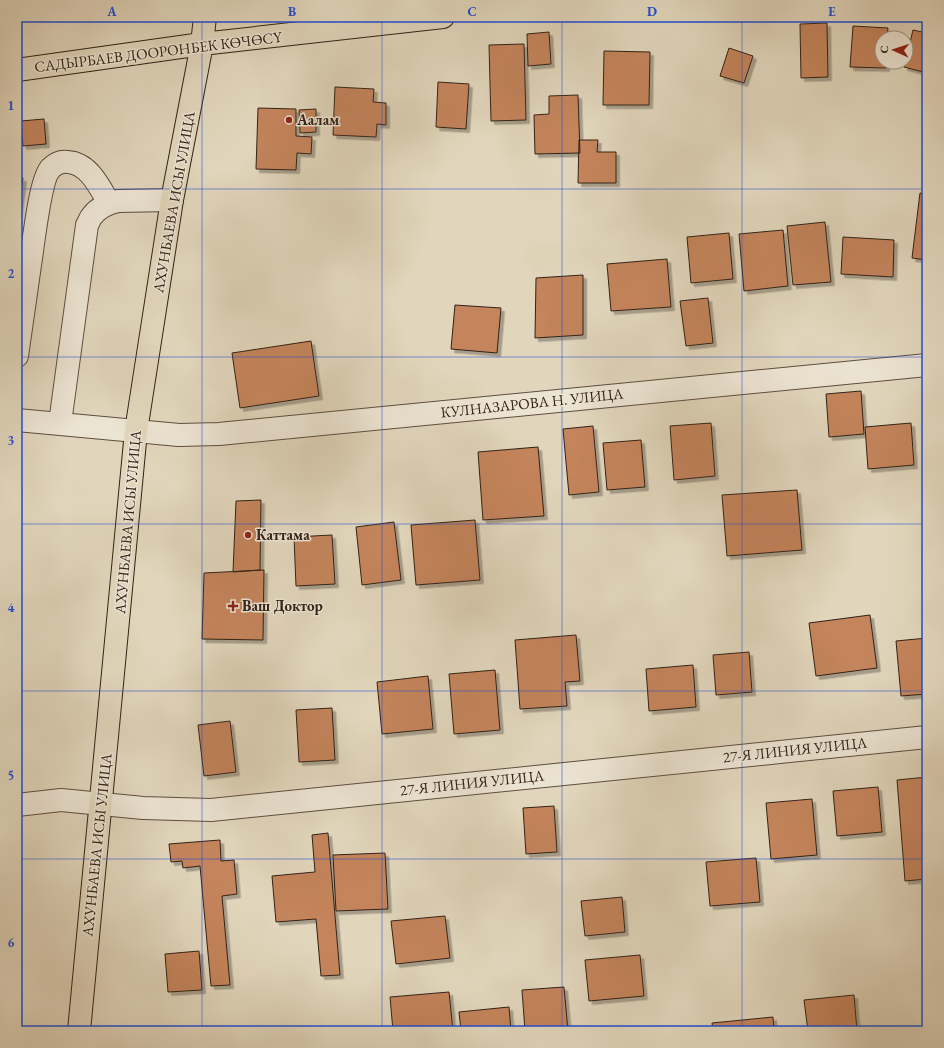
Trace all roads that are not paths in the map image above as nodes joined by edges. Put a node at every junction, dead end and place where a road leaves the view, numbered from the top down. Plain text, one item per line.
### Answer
1 (206, 17) edge
2 (443, 17) edge
3 (202, 44) junction
4 (17, 70) edge
5 (172, 200) junction
6 (109, 203) junction
7 (17, 356) edge
8 (927, 365) edge
9 (17, 420) edge
10 (60, 423) junction
11 (136, 430) junction
12 (927, 737) edge
13 (100, 804) junction
14 (17, 805) edge
15 (79, 1031) edge

1 - 3 main road, АХУНБАЕВА ИСЫ УЛИЦА
2 - 3 main road, САДЫРБАЕВ ДООРОНБЕК КӨЧӨСҮ
3 - 4 main road, САДЫРБАЕВ ДООРОНБЕК КӨЧӨСҮ
3 - 5 main road, АХУНБАЕВА ИСЫ УЛИЦА
5 - 6 street
5 - 11 main road, АХУНБАЕВА ИСЫ УЛИЦА
6 - 7 street
6 - 10 street
8 - 11 street, КУЛНАЗАРОВА Н. УЛИЦА
9 - 10 street, КУЛНАЗАРОВА Н. УЛИЦА
10 - 11 street, КУЛНАЗАРОВА Н. УЛИЦА
11 - 13 main road, АХУНБАЕВА ИСЫ УЛИЦА
12 - 13 street, 27-Я ЛИНИЯ УЛИЦА
13 - 14 street, 27-Я ЛИНИЯ УЛИЦА
13 - 15 main road, АХУНБАЕВА ИСЫ УЛИЦА

